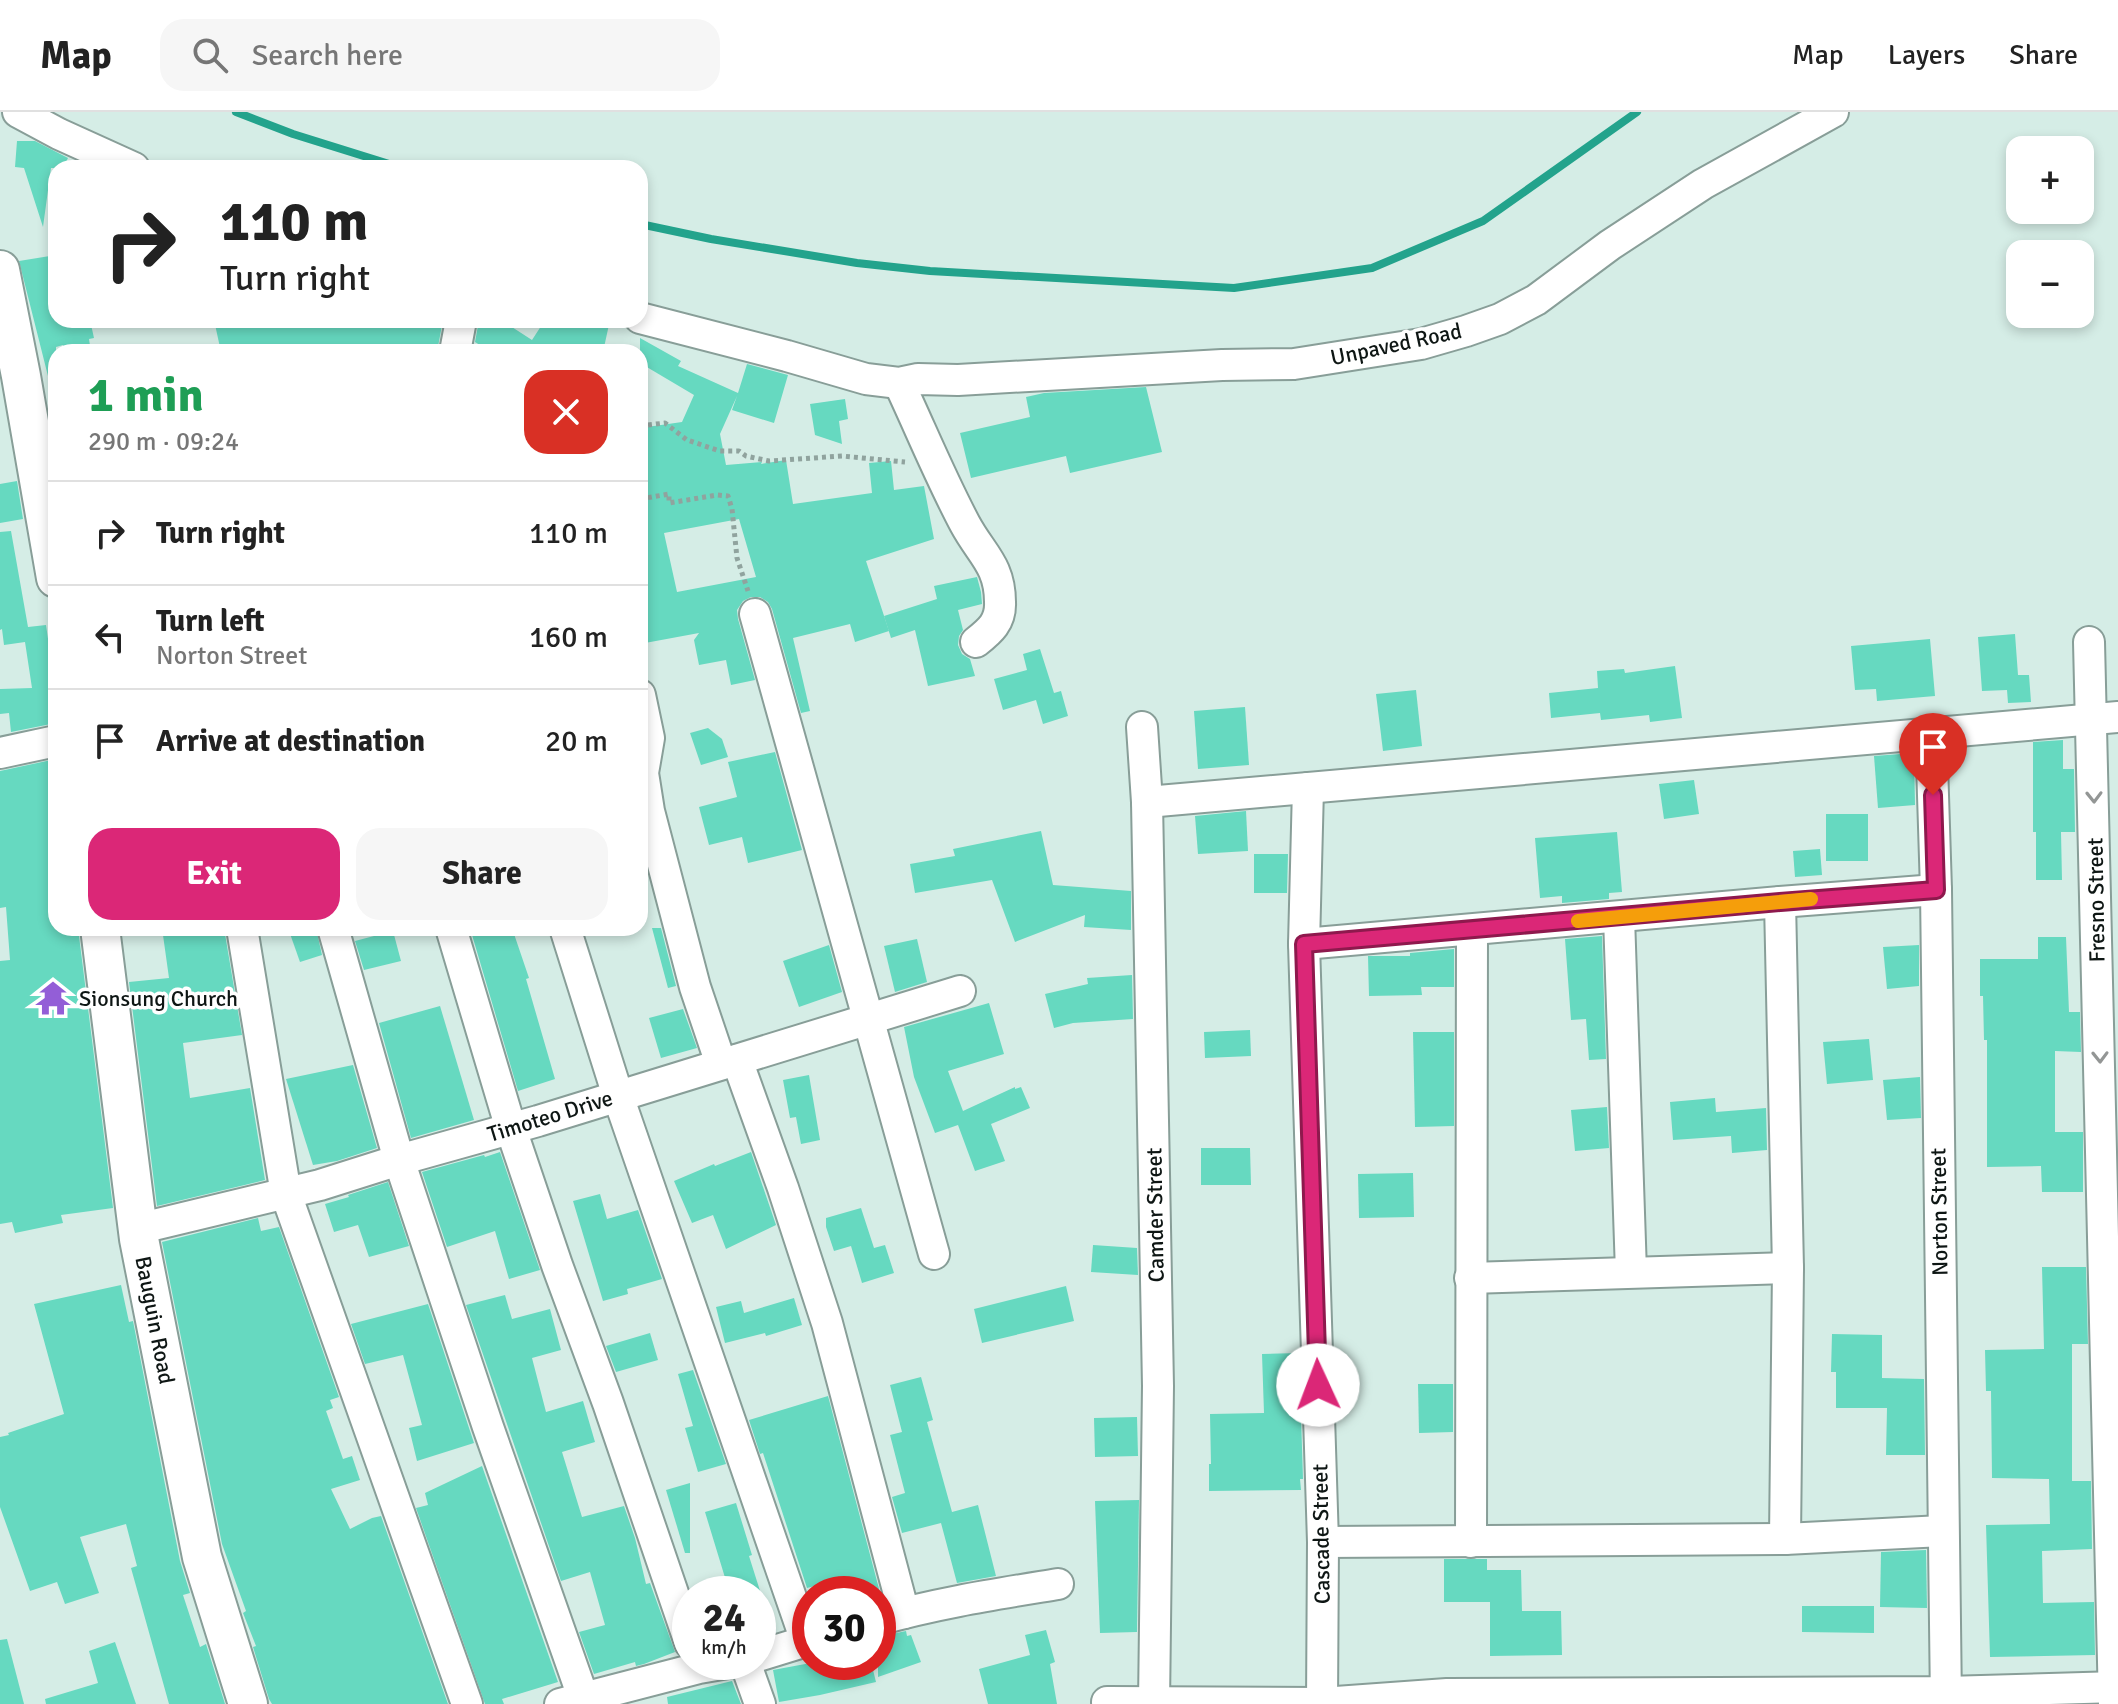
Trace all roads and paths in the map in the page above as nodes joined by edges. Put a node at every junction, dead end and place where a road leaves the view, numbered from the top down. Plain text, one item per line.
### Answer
1 (18, 112) edge
2 (1833, 112) edge
3 (117, 160) edge
4 (0, 270) edge
5 (648, 320) edge
6 (11, 379) edge
7 (899, 383) junction
8 (648, 425) edge
9 (932, 453) junction
10 (648, 498) edge
11 (48, 543) edge
12 (755, 614) joint
13 (976, 642) dead end
14 (2089, 642) dead end
15 (2105, 718) edge
16 (1142, 727) dead end
17 (1931, 732) junction
18 (48, 743) edge
19 (0, 753) edge
20 (1308, 788) junction
21 (1147, 802) junction
22 (648, 805) edge
23 (1936, 890) junction
24 (1780, 902) junction
25 (1619, 917) junction
26 (1472, 930) junction
27 (101, 936) edge
28 (243, 936) edge
29 (335, 936) edge
30 (453, 936) edge
31 (568, 936) edge
32 (1304, 944) junction
33 (960, 991) dead end
34 (870, 1019) junction
35 (729, 1062) junction
36 (618, 1096) junction
37 (511, 1129) junction
38 (399, 1160) junction
39 (286, 1194) junction
40 (137, 1229) junction
41 (934, 1254) dead end
42 (1788, 1268) junction
43 (1631, 1272) junction
44 (1470, 1278) junction
45 (1942, 1531) junction
46 (1785, 1539) junction
47 (1323, 1542) junction
48 (1471, 1542) junction
49 (882, 1576) edge
50 (1058, 1584) dead end
51 (672, 1591) edge
52 (792, 1595) edge
53 (896, 1615) edge
54 (672, 1666) edge
55 (751, 1680) edge
56 (2116, 1693) edge
57 (1946, 1698) edge
58 (571, 1700) edge
59 (1107, 1702) edge
60 (248, 1704) edge
61 (467, 1704) edge
62 (760, 1704) edge
63 (1154, 1704) edge
64 (1322, 1704) edge

1 - 3 street
2 - 7 street, Unpaved Road
4 - 6 street
5 - 7 street, Unpaved Road
6 - 11 street
7 - 9 street
8 - 9 path
9 - 13 street
10 - 12 path
12 - 34 street
14 - 15 street, Fresno Street
15 - 17 street
15 -> 56 street, Fresno Street
16 - 21 street, Camder Street
17 - 20 street
17 - 23 street, Norton Street
18 - 19 street
20 - 21 street
20 - 32 street, Cascade Street
21 - 63 street, Camder Street
22 - 35 street
23 - 24 street
23 - 45 street, Norton Street
24 - 25 street
24 - 42 street
25 - 26 street
25 - 43 street
26 - 32 street
26 - 44 street
27 - 40 street, Bauguin Road
28 - 39 street
29 - 38 street
30 - 37 street
31 - 36 street
32 - 47 street, Cascade Street
33 - 34 street, Timoteo Drive
34 - 35 street, Timoteo Drive
34 - 41 street
35 - 36 street, Timoteo Drive
35 - 49 street
36 - 37 street, Timoteo Drive
36 - 52 street
37 - 38 street, Timoteo Drive
37 - 51 street
38 - 39 street, Timoteo Drive
38 - 58 street
39 - 40 street, Timoteo Drive
39 - 61 street
40 - 60 street, Bauguin Road
42 - 43 street
42 - 46 street
43 - 44 street
44 - 48 street
45 - 46 street
45 - 57 street, Norton Street
46 - 48 street
47 - 48 street
47 - 64 street, Cascade Street
50 - 53 street
54 - 58 street
55 - 62 street
56 - 57 street
57 - 64 street
59 - 63 street
63 - 64 street

